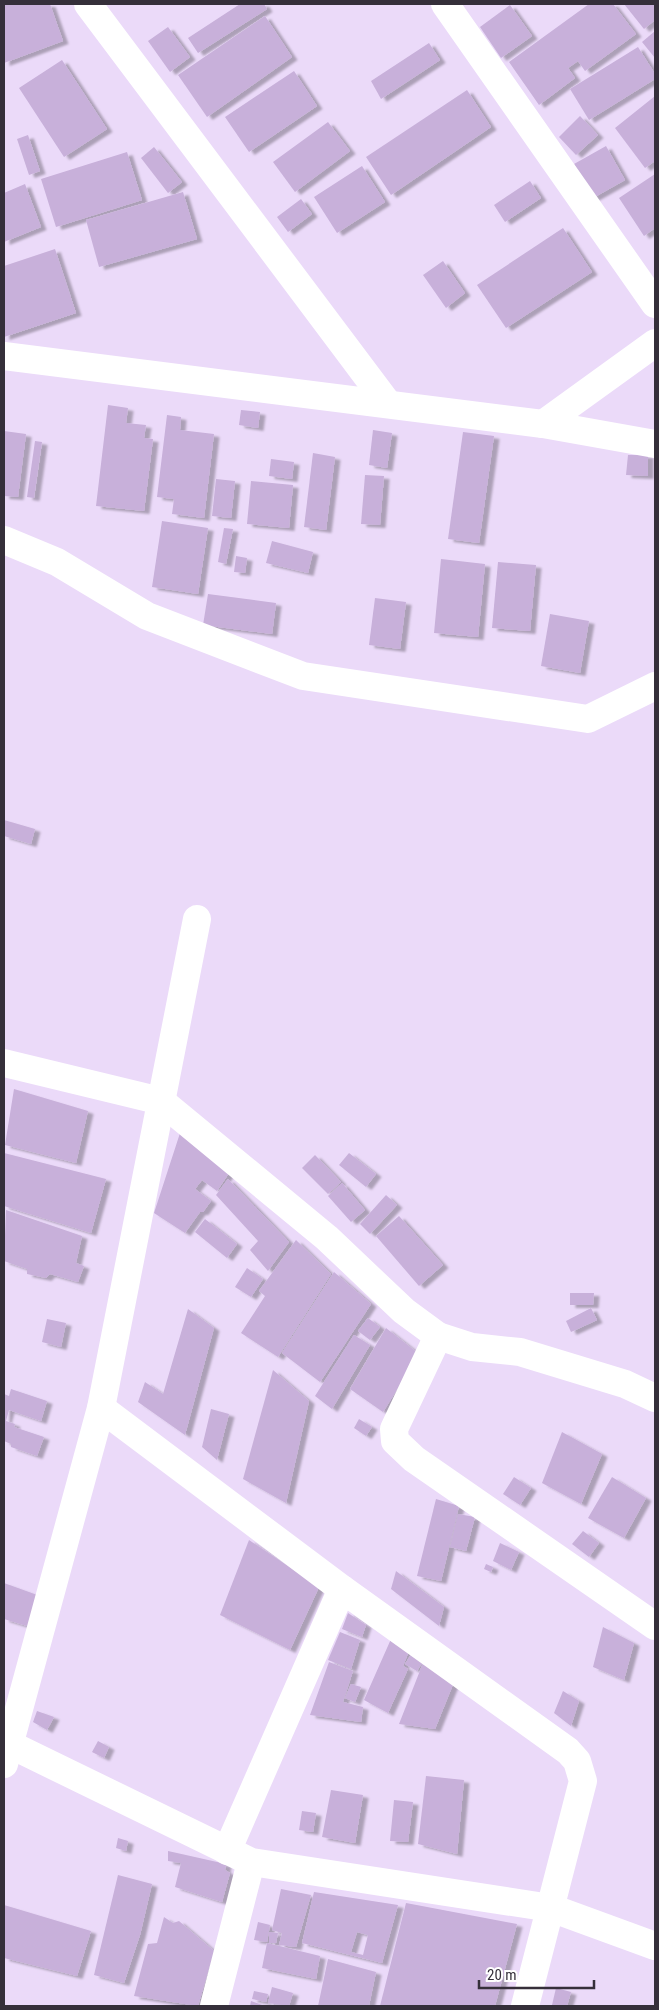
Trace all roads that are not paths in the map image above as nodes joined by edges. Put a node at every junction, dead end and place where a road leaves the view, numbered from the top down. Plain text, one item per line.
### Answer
1 (88, 4) edge
2 (446, 4) edge
3 (655, 304) edge
4 (655, 343) edge
5 (4, 356) edge
6 (388, 404) junction
7 (543, 424) junction
8 (655, 444) edge
9 (4, 540) edge
10 (655, 686) edge
11 (197, 919) dead end
12 (4, 1063) edge
13 (161, 1101) junction
14 (438, 1336) junction
15 (655, 1398) edge
16 (101, 1408) junction
17 (342, 1589) junction
18 (655, 1626) edge
19 (6, 1749) edge
20 (227, 1851) junction
21 (251, 1862) junction
22 (551, 1908) junction
23 (655, 1946) edge
24 (214, 2006) edge
25 (525, 2006) edge

1 - 6 street
2 - 3 street
4 - 7 street
5 - 6 street
6 - 7 street
7 - 8 street
9 - 10 street
11 - 13 street
12 - 13 street
13 - 14 street
13 - 16 street
14 - 15 street
14 - 18 street
16 - 17 street
16 - 19 street
17 - 20 street
17 - 22 street
19 - 20 street
20 - 21 street
21 - 22 street
21 - 24 street
22 - 23 street
22 - 25 street

